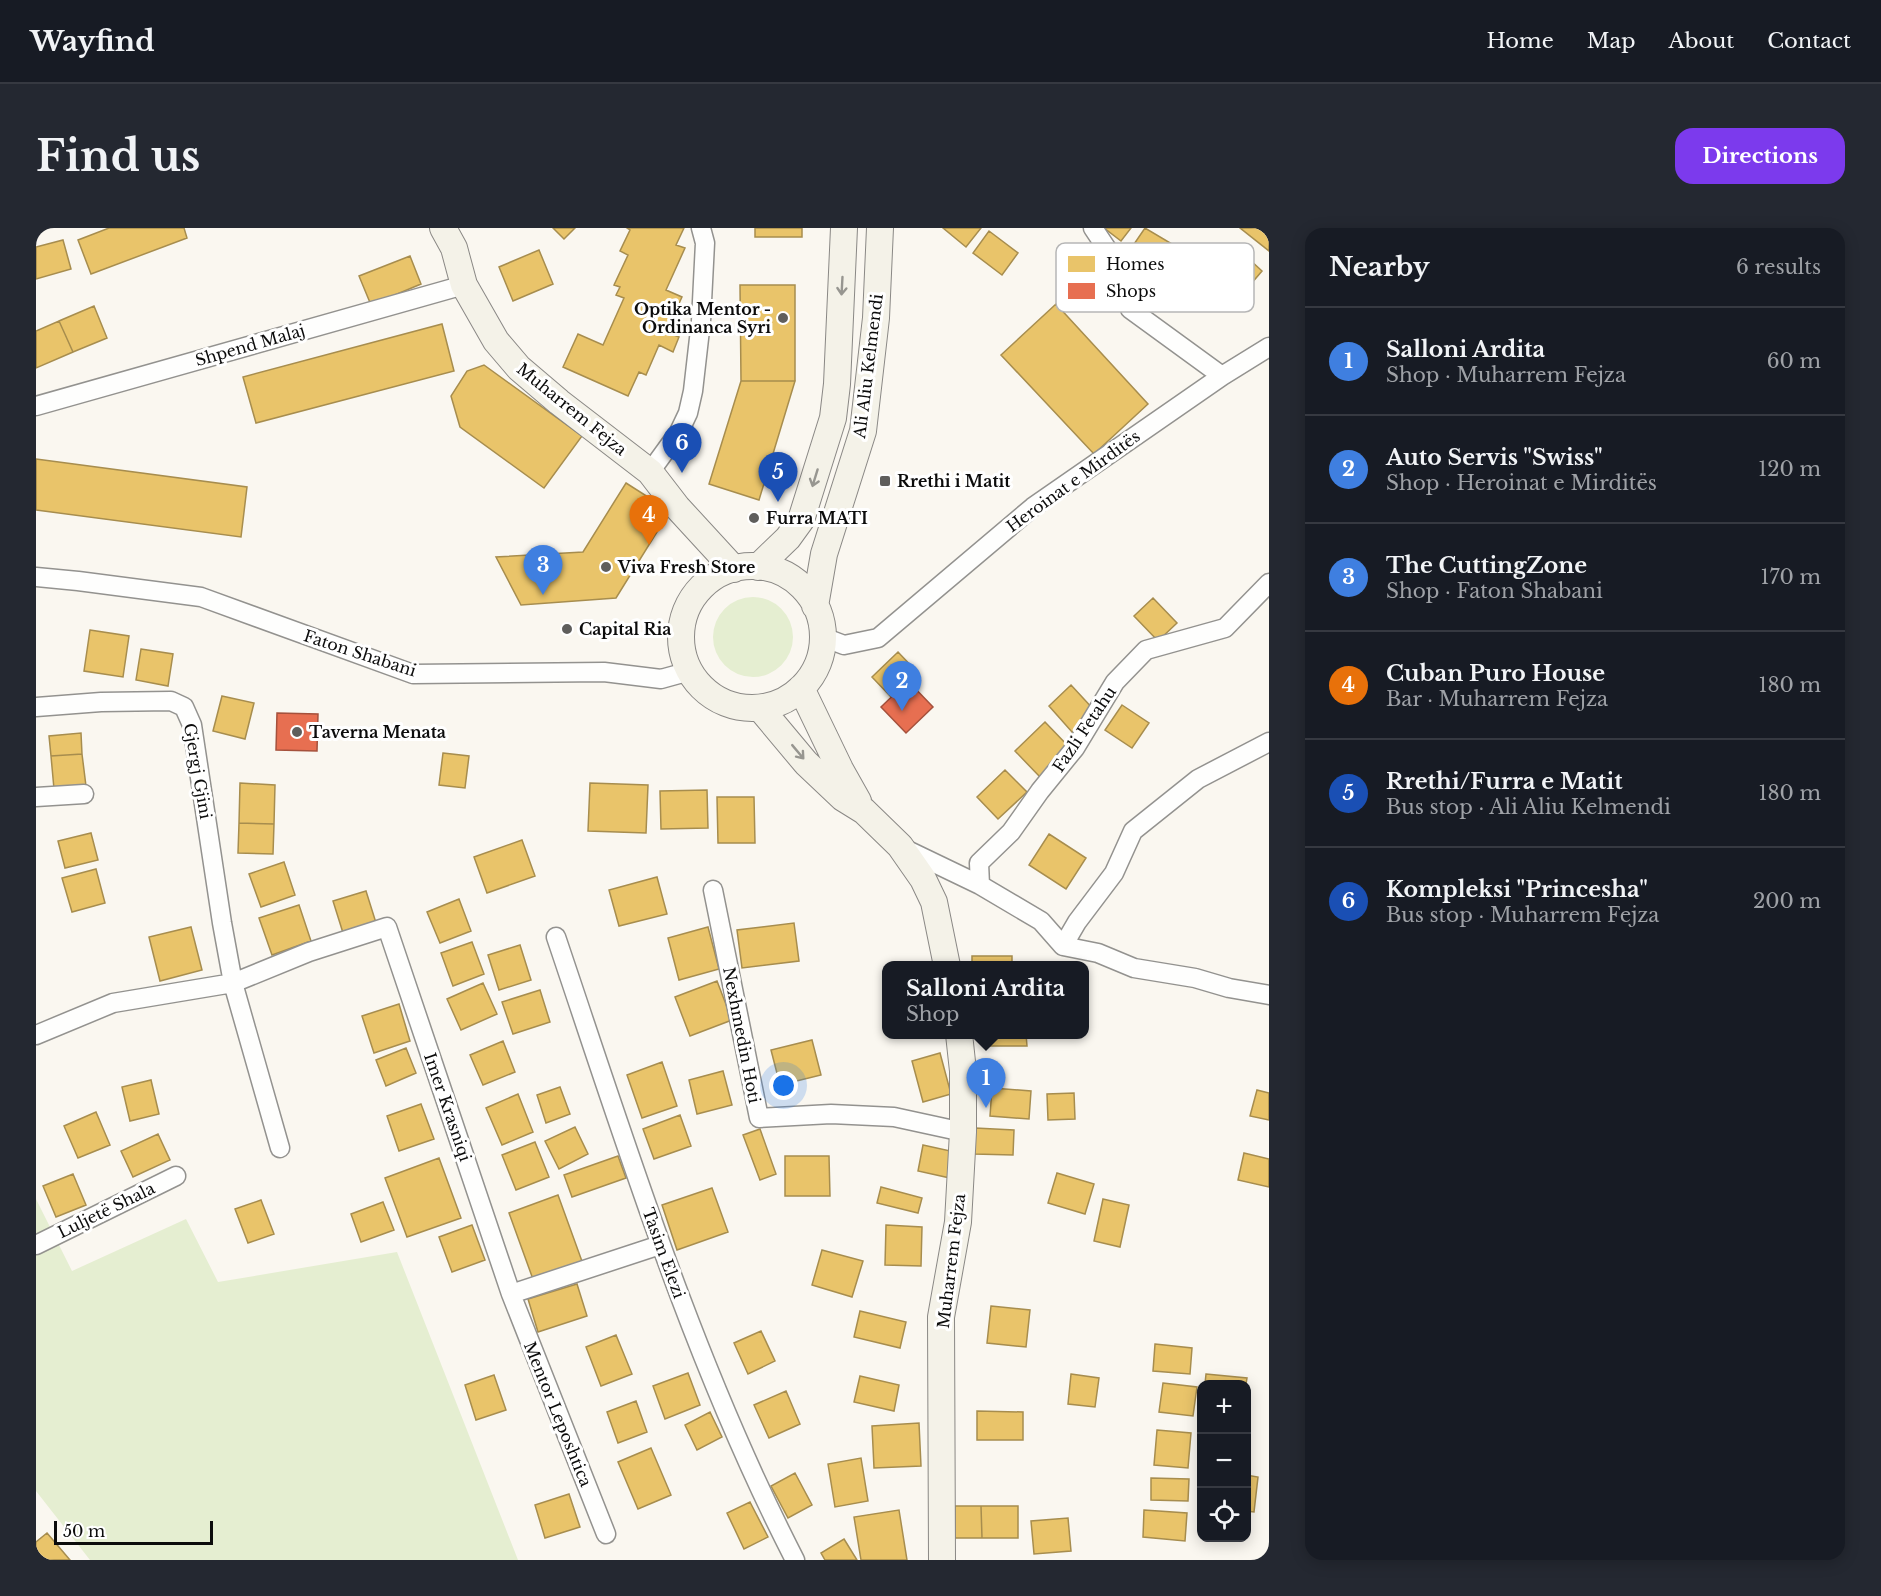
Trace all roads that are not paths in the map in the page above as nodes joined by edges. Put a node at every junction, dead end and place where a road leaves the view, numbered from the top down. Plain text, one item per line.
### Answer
1 (443, 228) edge
2 (701, 228) edge
3 (844, 228) edge
4 (880, 228) edge
5 (1094, 228) edge
6 (1104, 243) edge
7 (464, 285) junction
8 (1134, 312) edge
9 (1269, 347) edge
10 (1222, 375) junction
11 (36, 406) edge
12 (650, 472) junction
13 (746, 568) junction
14 (36, 577) edge
15 (1269, 583) edge
16 (815, 606) junction
17 (823, 637) junction
18 (690, 671) junction
19 (801, 688) junction
20 (36, 707) edge
21 (760, 708) junction
22 (1269, 742) edge
23 (84, 794) dead end
24 (36, 797) edge
25 (864, 811) junction
26 (900, 846) junction
27 (980, 885) junction
28 (713, 890) dead end
29 (556, 937) dead end
30 (1063, 946) junction
31 (945, 961) edge
32 (233, 983) junction
33 (1269, 995) edge
34 (36, 1035) edge
35 (959, 1039) edge
36 (963, 1132) junction
37 (280, 1148) dead end
38 (176, 1176) dead end
39 (36, 1245) edge
40 (660, 1245) junction
41 (511, 1294) junction
42 (606, 1534) dead end
43 (795, 1560) edge
44 (942, 1560) edge

1 - 7 street, Muharrem Fejza
2 - 12 street
3 -> 13 street, Ali Aliu Kelmendi
4 - 16 street, Ali Aliu Kelmendi
5 - 6 street
7 - 11 street, Shpend Malaj
7 - 12 street, Muharrem Fejza
8 - 10 street
9 - 10 street, Heroinat e Mirditës
10 - 17 street, Heroinat e Mirditës
12 - 13 street, Muharrem Fejza
13 - 16 street
13 - 18 street
14 - 18 street, Faton Shabani
15 - 27 street, Fazli Fetahu
16 - 17 street
17 - 19 street
18 - 21 street
19 - 21 street
19 - 25 street
20 - 32 street, Gjergj Gjini
21 -> 25 street
22 - 30 street
23 - 24 street
25 - 26 street
26 - 27 street
26 - 31 street
27 - 30 street
28 - 36 street, Nexhmedin Hoti
29 - 40 street, Tasim Elezi
30 - 33 street
32 - 34 street, Imer Krasniqi
32 - 37 street
32 - 41 street, Imer Krasniqi
35 - 36 street, Muharrem Fejza
36 - 44 street, Muharrem Fejza
38 - 39 street, Luljetë Shala
40 - 41 street
40 - 43 street, Tasim Elezi
41 - 42 street, Mentor Leposhtica

